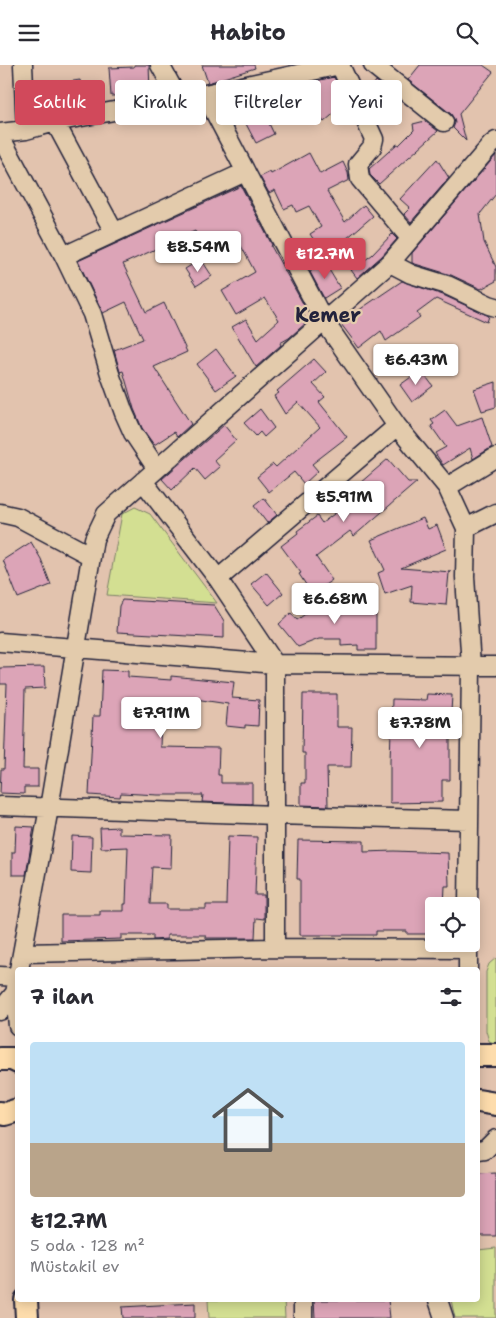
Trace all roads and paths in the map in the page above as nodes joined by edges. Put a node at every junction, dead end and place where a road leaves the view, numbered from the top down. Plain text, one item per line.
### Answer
1 (23, 65) edge
2 (160, 65) edge
3 (340, 65) edge
4 (373, 65) edge
5 (168, 80) edge
6 (206, 94) edge
7 (206, 96) edge
8 (444, 122) dead end
9 (45, 125) edge
10 (58, 125) edge
11 (26, 130) junction
12 (0, 135) edge
13 (496, 141) edge
14 (246, 172) junction
15 (114, 232) junction
16 (410, 238) junction
17 (64, 256) junction
18 (390, 263) junction
19 (496, 307) edge
20 (324, 321) junction
21 (397, 426) junction
22 (496, 457) edge
23 (157, 469) junction
24 (142, 481) junction
25 (447, 487) junction
26 (0, 513) edge
27 (496, 513) edge
28 (466, 528) junction
29 (91, 556) junction
30 (218, 579) junction
31 (0, 642) edge
32 (76, 647) junction
33 (275, 664) junction
34 (471, 666) junction
35 (496, 666) edge
36 (0, 806) edge
37 (49, 808) junction
38 (275, 815) junction
39 (469, 820) junction
40 (468, 897) edge
41 (425, 947) edge
42 (275, 948) junction
43 (468, 952) edge
44 (22, 953) junction
45 (20, 967) edge
46 (468, 967) edge
47 (0, 976) edge
48 (15, 982) edge
49 (15, 986) edge
50 (0, 1011) edge
51 (480, 1055) edge
52 (496, 1055) edge
53 (0, 1059) edge
54 (15, 1060) edge
55 (480, 1101) edge
56 (496, 1105) edge
57 (15, 1111) edge
58 (0, 1113) edge
59 (496, 1139) edge
60 (480, 1151) edge
61 (26, 1302) edge
62 (303, 1302) edge
63 (439, 1302) edge
64 (27, 1318) edge
65 (303, 1318) edge
66 (444, 1318) edge

1 - 11 street
2 - 5 street
3 - 6 street
3 - 16 street
4 - 8 street
7 - 14 street
9 - 11 street
10 - 15 street
11 - 12 street
12 - 17 street
13 - 16 street
14 - 15 street
14 - 20 street
15 - 17 street
16 - 18 street
17 - 23 street
18 - 19 street
18 - 20 street
20 - 21 street
20 - 23 street
21 - 25 street
21 - 30 street
22 - 25 street
23 - 24 street
24 - 29 street
24 - 30 street
25 - 28 street
26 - 29 street
27 - 28 street
28 - 34 street
29 - 32 street
30 - 33 street
31 - 32 street
32 - 33 street
32 - 37 street
33 - 34 street
33 - 38 street
34 - 35 street
34 - 39 street
36 - 37 street
37 - 38 street
37 - 44 street
38 - 39 street
38 - 42 street
39 - 40 street
41 - 42 street
42 - 44 street
43 - 46 street
44 - 45 street
47 - 48 street
49 - 50 street
51 - 52 main road
53 - 54 main road
55 - 56 main road
57 - 58 main road
59 - 60 street
61 - 64 main road
62 - 65 street
63 - 66 street

